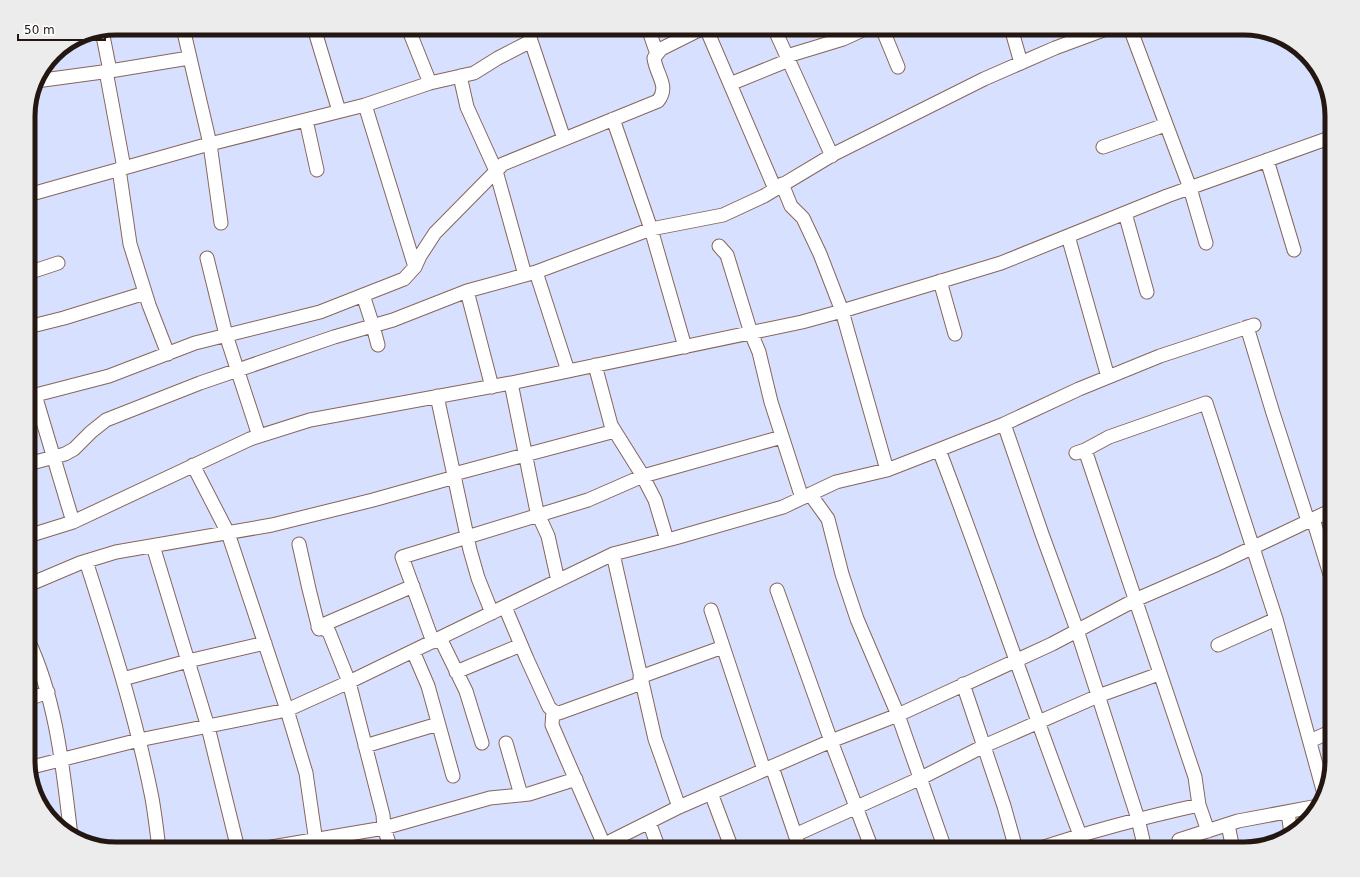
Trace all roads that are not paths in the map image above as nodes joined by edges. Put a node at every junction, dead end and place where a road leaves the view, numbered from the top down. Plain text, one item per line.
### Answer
1 (184, 35) edge
2 (316, 35) edge
3 (411, 35) edge
4 (530, 35) edge
5 (650, 35) edge
6 (689, 35) edge
7 (709, 35) edge
8 (777, 35) edge
9 (852, 35) edge
10 (885, 35) edge
11 (1013, 35) edge
12 (1090, 35) edge
13 (1133, 35) edge
14 (103, 36) edge
15 (531, 41) junction
16 (657, 54) junction
17 (189, 58) junction
18 (788, 58) junction
19 (1021, 63) junction
20 (898, 67) dead end
21 (108, 71) junction
22 (460, 76) junction
23 (43, 80) edge
24 (430, 84) junction
25 (730, 84) junction
26 (365, 105) junction
27 (339, 111) junction
28 (613, 119) junction
29 (306, 120) junction
30 (1165, 125) junction
31 (564, 139) junction
32 (1325, 139) edge
33 (210, 144) junction
34 (1103, 147) dead end
35 (832, 156) junction
36 (1267, 160) junction
37 (121, 169) junction
38 (317, 170) dead end
39 (496, 171) junction
40 (778, 186) junction
41 (1190, 188) junction
42 (35, 193) edge
43 (1126, 213) junction
44 (221, 223) dead end
45 (652, 229) junction
46 (1068, 236) junction
47 (1206, 243) dead end
48 (719, 246) dead end
49 (1294, 250) dead end
50 (207, 258) dead end
51 (58, 263) dead end
52 (414, 267) junction
53 (35, 271) edge
54 (531, 273) junction
55 (940, 281) junction
56 (467, 291) junction
57 (1147, 292) dead end
58 (145, 293) junction
59 (363, 295) junction
60 (842, 311) junction
61 (35, 325) edge
62 (373, 326) junction
63 (751, 333) junction
64 (955, 334) dead end
65 (226, 335) junction
66 (378, 344) dead end
67 (685, 347) junction
68 (168, 354) junction
69 (595, 365) junction
70 (238, 370) junction
71 (568, 371) junction
72 (1108, 377) junction
73 (511, 383) junction
74 (492, 387) junction
75 (35, 395) edge
76 (437, 396) junction
77 (35, 404) edge
78 (1004, 424) junction
79 (615, 431) junction
80 (259, 436) junction
81 (782, 437) junction
82 (938, 450) junction
83 (525, 455) junction
84 (54, 458) junction
85 (35, 462) edge
86 (193, 465) junction
87 (887, 470) junction
88 (455, 476) junction
89 (643, 476) junction
90 (806, 496) junction
91 (1325, 513) edge
92 (539, 516) junction
93 (1310, 520) junction
94 (73, 522) junction
95 (228, 533) junction
96 (35, 534) edge
97 (468, 537) junction
98 (667, 540) junction
99 (299, 544) dead end
100 (153, 546) junction
101 (1253, 548) junction
102 (613, 554) junction
103 (86, 561) junction
104 (1325, 562) edge
105 (558, 581) junction
106 (35, 582) edge
107 (412, 586) junction
108 (777, 590) dead end
109 (1134, 600) junction
110 (505, 607) junction
111 (711, 610) dead end
112 (492, 613) junction
113 (1276, 619) junction
114 (318, 627) junction
115 (1077, 630) junction
116 (437, 640) junction
117 (265, 644) junction
118 (521, 645) junction
119 (1218, 645) dead end
120 (723, 647) junction
121 (413, 651) junction
122 (35, 658) edge
123 (1016, 660) junction
124 (188, 661) junction
125 (456, 672) junction
126 (1159, 674) junction
127 (123, 679) junction
128 (641, 680) junction
129 (349, 682) junction
130 (963, 684) junction
131 (48, 692) junction
132 (35, 696) edge
133 (1098, 696) junction
134 (287, 710) junction
135 (553, 711) junction
136 (898, 715) junction
137 (1038, 722) junction
138 (438, 724) junction
139 (208, 727) junction
140 (1325, 734) edge
141 (139, 740) junction
142 (831, 741) junction
143 (1310, 741) junction
144 (482, 743) dead end
145 (506, 743) dead end
146 (365, 746) junction
147 (984, 746) junction
148 (61, 759) junction
149 (35, 766) edge
150 (768, 769) junction
151 (453, 776) dead end
152 (921, 778) junction
153 (576, 779) junction
154 (1322, 782) edge
155 (711, 793) junction
156 (521, 795) junction
157 (1199, 805) junction
158 (679, 807) junction
159 (856, 807) junction
160 (1310, 808) edge
161 (1288, 812) junction
162 (1138, 819) junction
163 (649, 822) junction
164 (1228, 825) junction
165 (70, 827) edge
166 (1290, 827) edge
167 (384, 828) junction
168 (1208, 831) junction
169 (795, 835) junction
170 (1080, 835) junction
171 (1179, 840) dead end
172 (158, 842) edge
173 (236, 842) edge
174 (316, 842) edge
175 (324, 842) edge
176 (389, 842) edge
177 (598, 842) edge
178 (610, 842) edge
179 (656, 842) edge
180 (729, 842) edge
181 (798, 842) edge
182 (869, 842) edge
183 (943, 842) edge
184 (1014, 842) edge
185 (1059, 842) edge
186 (1143, 842) edge
187 (1232, 842) edge

1 - 17 street
2 - 27 street
3 - 24 street
4 - 15 street
5 - 16 street
6 - 16 street
7 - 25 street
8 - 18 street
9 - 18 street
10 - 20 street
11 - 19 street
12 - 19 street
13 - 30 street
14 - 21 street
15 - 22 street
15 - 31 street
16 - 28 street
17 - 21 street
17 - 33 street
18 - 25 street
18 - 35 street
19 - 35 street
21 - 23 street
21 - 37 street
22 - 24 street
22 - 39 street
24 - 26 street
25 - 40 street
26 - 27 street
26 - 52 street
27 - 29 street
28 - 31 street
28 - 45 street
29 - 33 street
29 - 38 street
30 - 34 street
30 - 41 street
31 - 39 street
32 - 36 street
33 - 37 street
33 - 44 street
35 - 40 street
36 - 41 street
36 - 49 street
37 - 42 street
37 - 58 street
39 - 52 street
39 - 54 street
40 - 45 street
40 - 60 street
41 - 43 street
41 - 47 street
43 - 46 street
43 - 57 street
45 - 54 street
45 - 67 street
46 - 55 street
46 - 72 street
48 - 63 street
50 - 65 street
51 - 53 street
52 - 59 street
54 - 56 street
54 - 71 street
55 - 60 street
55 - 64 street
56 - 62 street
56 - 74 street
58 - 61 street
58 - 68 street
59 - 62 street
59 - 65 street
60 - 63 street
60 - 87 street
62 - 66 street
62 - 70 street
63 - 67 street
63 - 81 street
65 - 68 street
65 - 70 street
67 - 69 street
68 - 75 street
69 - 71 street
69 - 79 street
70 - 80 street
70 - 84 street
71 - 73 street
72 - 78 street
72 - 93 street
73 - 74 street
73 - 83 street
74 - 76 street
76 - 80 street
76 - 88 street
77 - 84 street
78 - 82 street
78 - 115 street
79 - 83 street
79 - 89 street
80 - 86 street
81 - 89 street
81 - 90 street
82 - 87 street
82 - 123 street
83 - 88 street
83 - 92 street
84 - 85 street
84 - 94 street
86 - 94 street
86 - 95 street
87 - 90 street
88 - 95 street
88 - 97 street
89 - 92 street
89 - 98 street
90 - 98 street
90 - 136 street
91 - 93 street
92 - 97 street
92 - 105 street
93 - 101 street
93 - 104 street
94 - 96 street
95 - 100 street
95 - 117 street
97 - 107 street
97 - 112 street
98 - 102 street
99 - 114 street
100 - 103 street
100 - 124 street
101 - 109 street
101 - 109 street
101 - 113 street
102 - 105 street
102 - 128 street
103 - 106 street
103 - 127 street
105 - 110 street
107 - 114 street
107 - 116 street
108 - 142 street
109 - 115 street
109 - 126 street
110 - 112 street
110 - 118 street
111 - 120 street
112 - 116 street
113 - 119 street
113 - 143 street
114 - 129 street
115 - 123 street
115 - 133 street
116 - 121 street
116 - 125 street
117 - 124 street
117 - 134 street
118 - 125 street
118 - 135 street
120 - 128 street
120 - 150 street
121 - 129 street
121 - 138 street
122 - 131 street
123 - 130 street
123 - 137 street
124 - 127 street
124 - 139 street
125 - 144 street
126 - 133 street
126 - 157 street
127 - 141 street
128 - 135 street
128 - 158 street
129 - 134 street
129 - 146 street
130 - 136 street
130 - 147 street
131 - 132 street
131 - 148 street
133 - 137 street
133 - 162 street
134 - 139 street
134 - 174 street
135 - 153 street
136 - 142 street
136 - 152 street
137 - 147 street
137 - 170 street
138 - 146 street
138 - 151 street
139 - 141 street
139 - 173 street
140 - 143 street
141 - 148 street
141 - 172 street
142 - 150 street
142 - 159 street
143 - 154 street
145 - 156 street
146 - 167 street
147 - 152 street
147 - 184 street
148 - 149 street
148 - 165 street
150 - 155 street
150 - 169 street
152 - 159 street
152 - 183 street
153 - 156 street
153 - 177 street
155 - 158 street
155 - 180 street
156 - 167 street
157 - 162 street
157 - 168 street
158 - 163 street
159 - 169 street
159 - 182 street
160 - 161 street
161 - 164 street
161 - 166 street
162 - 170 street
162 - 186 street
163 - 178 street
163 - 179 street
164 - 168 street
164 - 187 street
167 - 175 street
167 - 176 street
168 - 171 street
169 - 181 street
170 - 185 street

